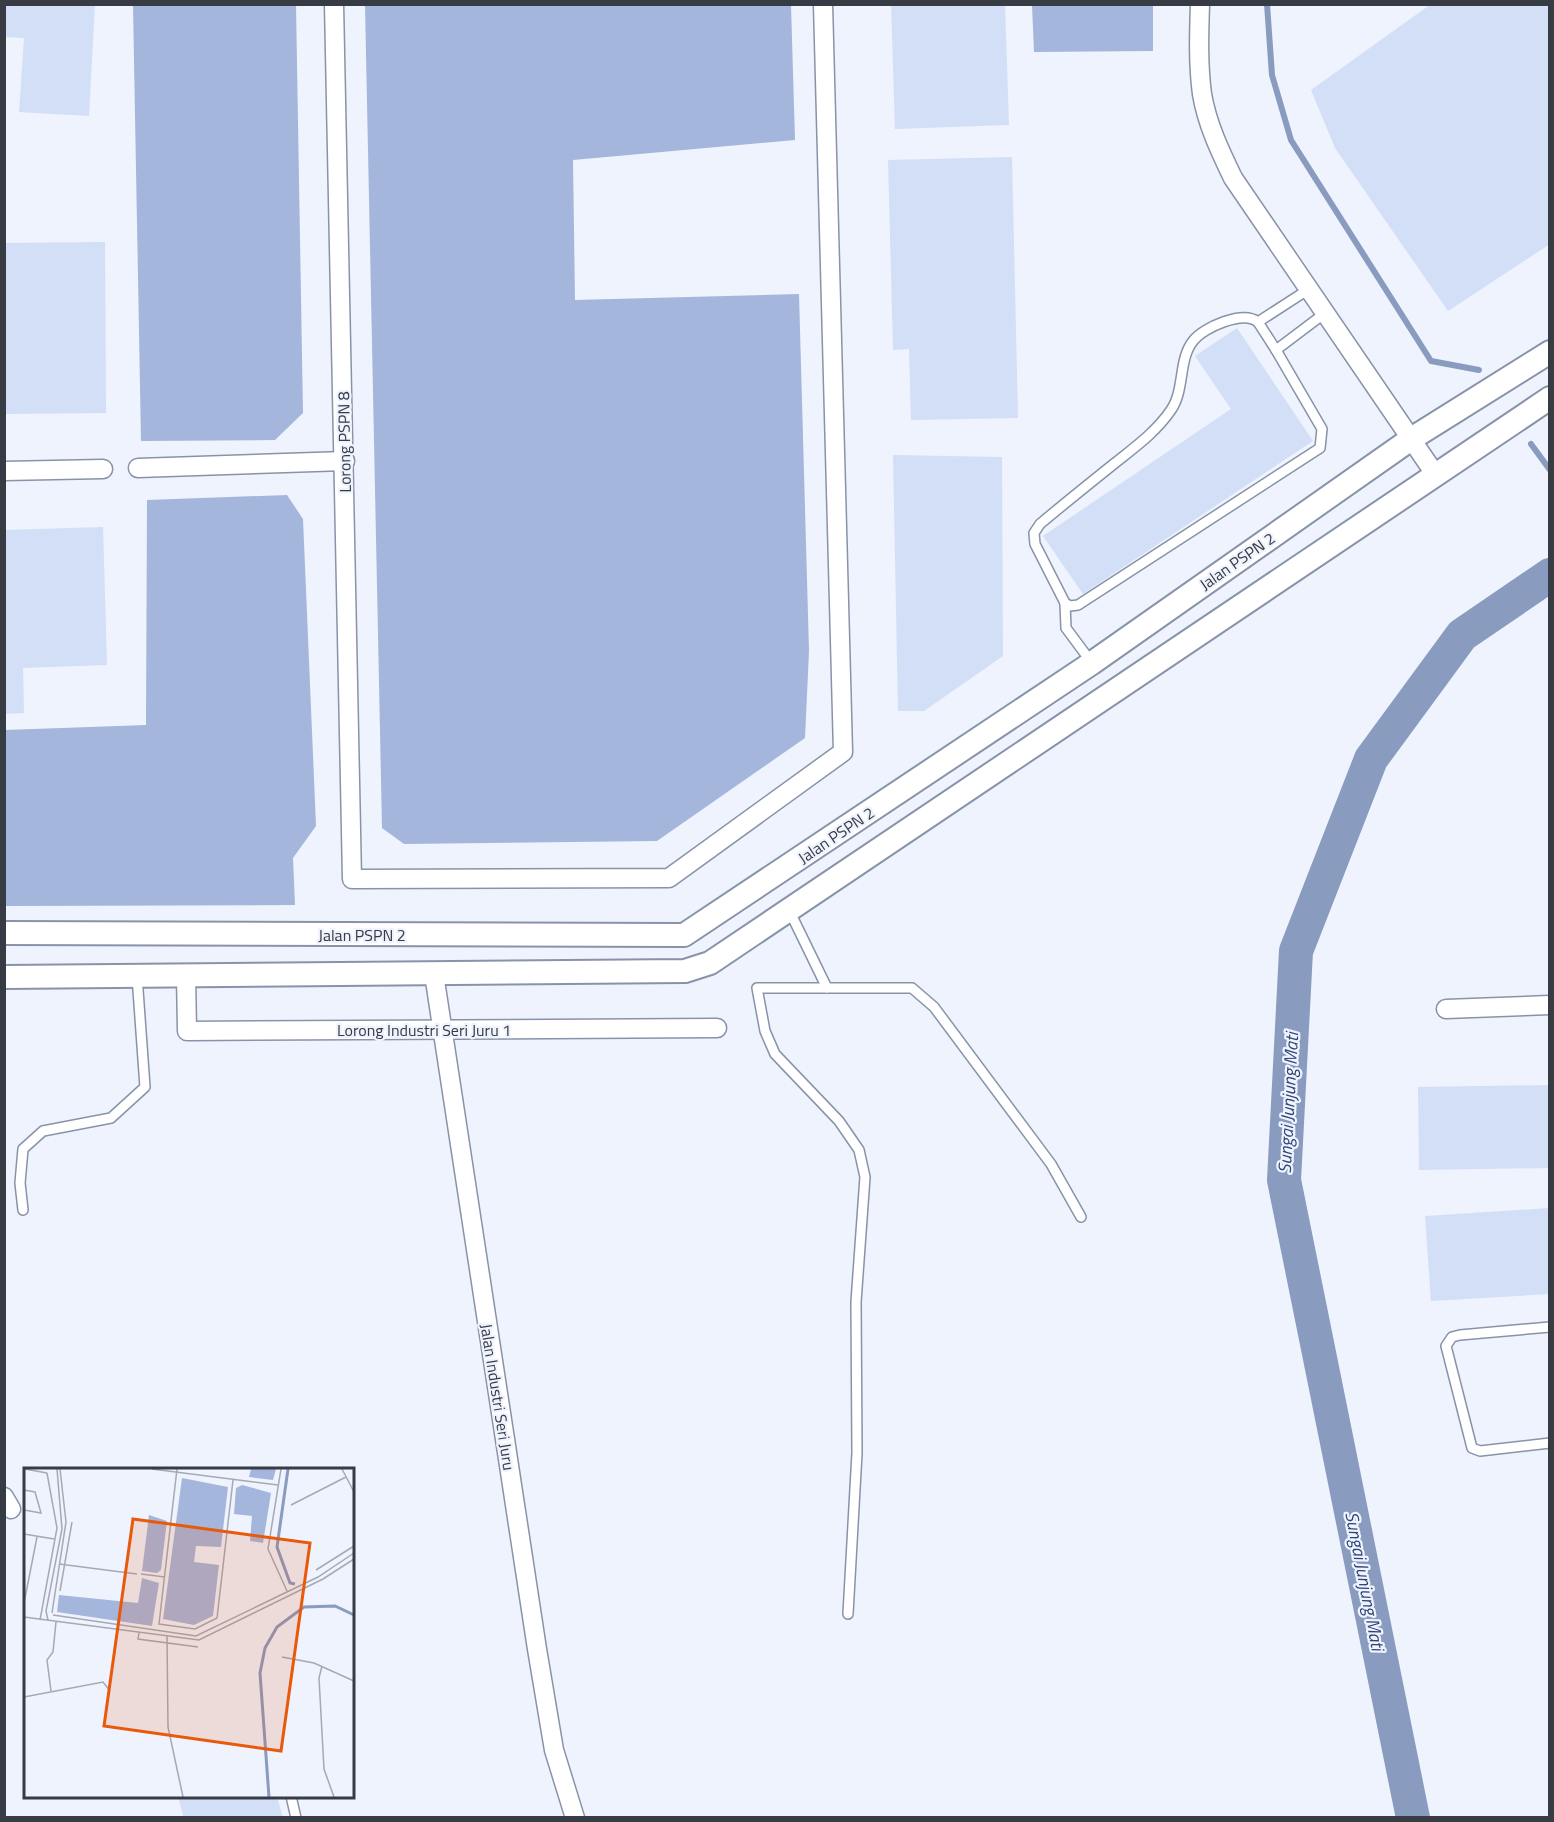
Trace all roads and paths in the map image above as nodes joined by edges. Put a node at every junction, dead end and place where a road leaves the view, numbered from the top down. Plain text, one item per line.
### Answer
1 (334, 4) edge
2 (824, 4) edge
3 (1200, 4) edge
4 (1309, 289) junction
5 (1325, 313) junction
6 (1258, 322) junction
7 (1276, 350) junction
8 (1550, 352) edge
9 (1550, 398) edge
10 (1411, 439) junction
11 (345, 461) junction
12 (138, 468) dead end
13 (104, 469) dead end
14 (4, 471) edge
15 (1435, 474) junction
16 (1065, 603) junction
17 (1092, 663) junction
18 (789, 910) junction
19 (4, 933) edge
20 (434, 974) junction
21 (186, 975) junction
22 (137, 976) junction
23 (4, 977) edge
24 (827, 988) junction
25 (1550, 1005) edge
26 (1446, 1009) dead end
27 (717, 1028) dead end
28 (442, 1030) junction
29 (23, 1210) dead end
30 (1081, 1217) dead end
31 (1550, 1327) edge
32 (1550, 1443) edge
33 (848, 1614) dead end
34 (291, 1798) edge
35 (296, 1818) edge
36 (575, 1818) edge

1 - 11 street, Lorong PSPN 8
2 - 11 street, Lorong PSPN 8
3 - 4 street
4 - 5 street
4 - 6 lane
5 - 7 lane
5 - 10 street
6 - 7 lane
6 - 16 lane
7 - 16 lane
8 - 10 street, Jalan PSPN 2
9 - 15 street
10 - 15 street
10 - 17 street, Jalan PSPN 2
11 - 12 street
13 - 14 street
15 - 18 street
16 - 17 lane
17 - 19 street, Jalan PSPN 2
18 - 20 street
18 - 24 lane
20 - 21 street
20 - 28 street, Jalan Industri Seri Juru
21 - 22 street
21 - 28 street, Lorong Industri Seri Juru 1
22 - 23 street
22 - 29 lane
24 - 30 lane
24 - 33 lane
25 - 26 street
27 - 28 street, Lorong Industri Seri Juru 1
28 - 36 street, Jalan Industri Seri Juru
31 - 32 lane
34 - 35 lane

